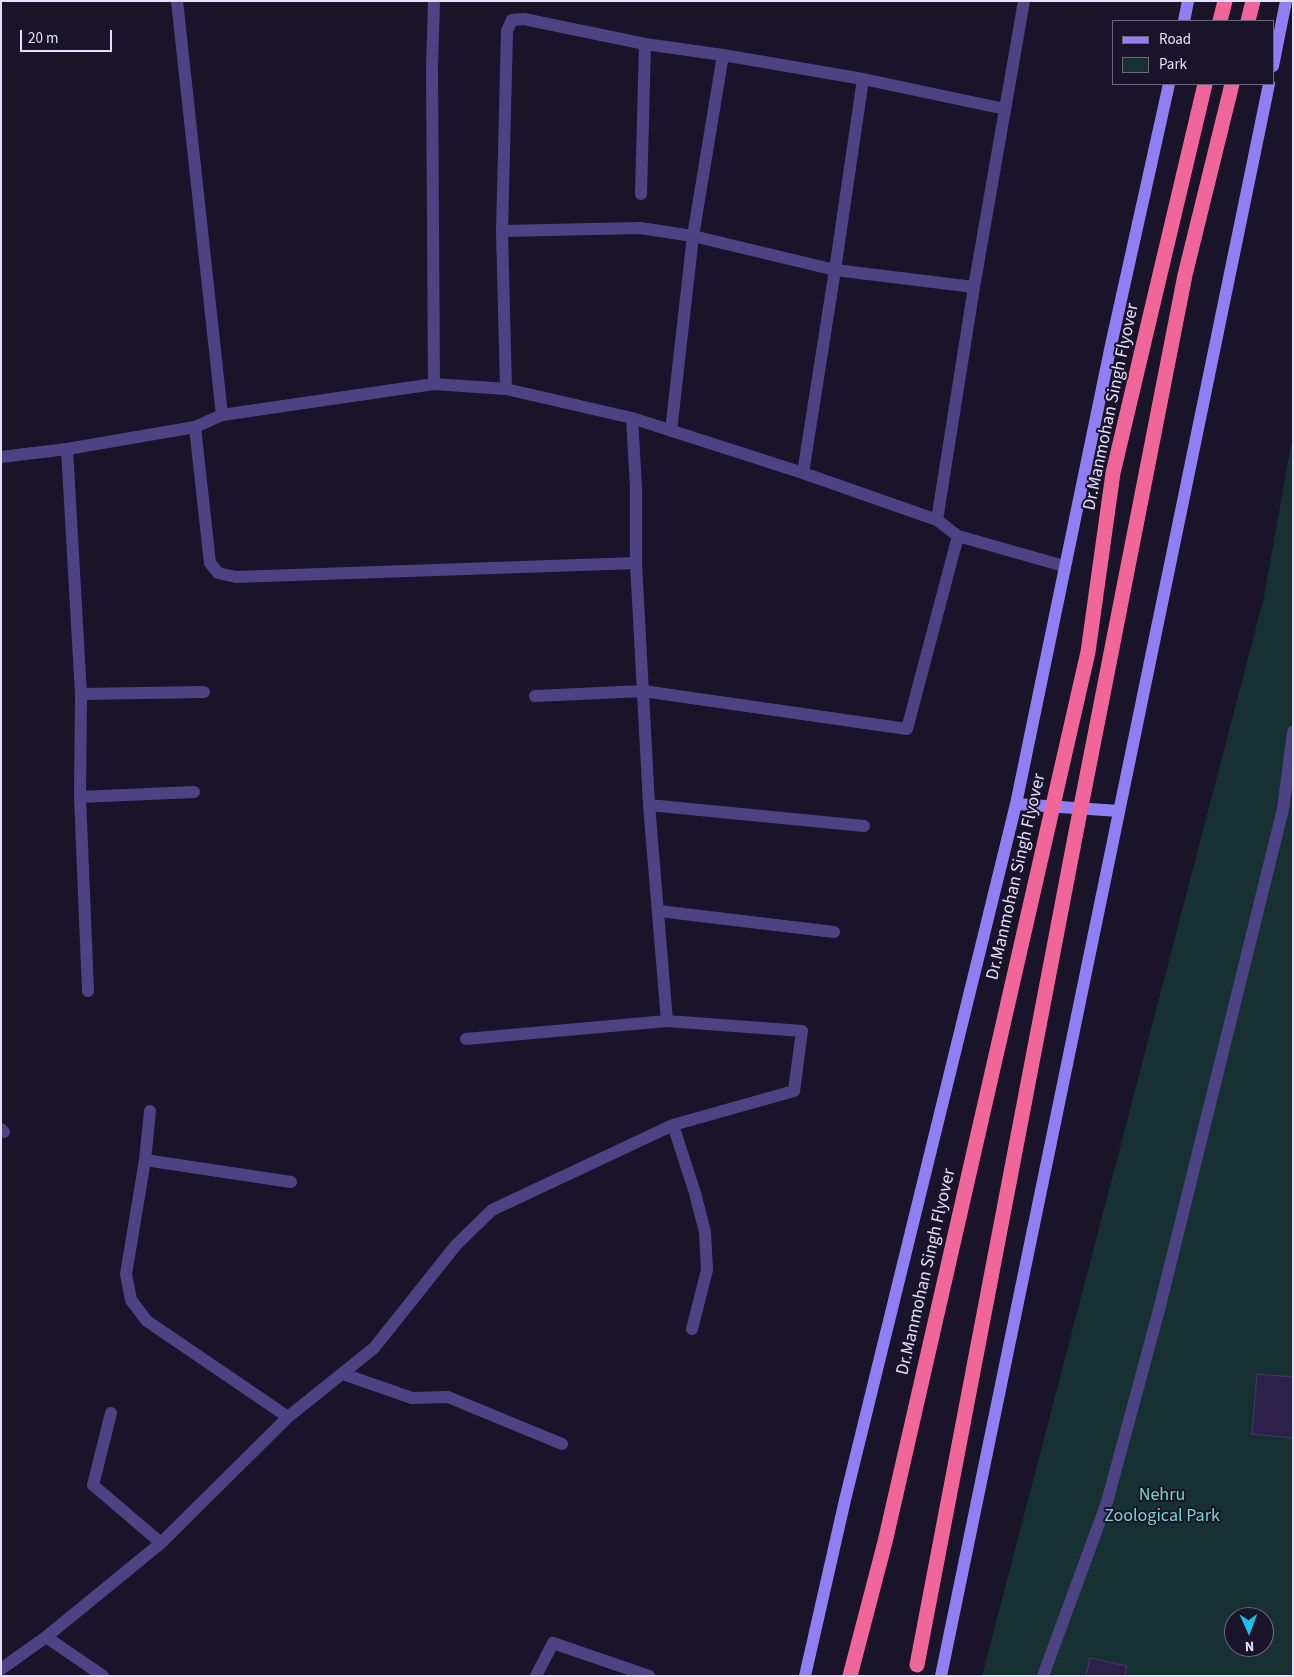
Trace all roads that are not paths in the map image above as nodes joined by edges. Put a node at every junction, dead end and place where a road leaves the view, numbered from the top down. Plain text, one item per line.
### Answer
1 (177, 1) edge
2 (434, 1) edge
3 (1024, 1) edge
4 (1188, 1) edge
5 (1225, 1) edge
6 (1253, 1) edge
7 (1286, 1) edge
8 (1184, 20) edge
9 (1220, 20) edge
10 (1248, 20) edge
11 (646, 44) junction
12 (723, 55) junction
13 (1274, 61) edge
14 (863, 79) junction
15 (1169, 85) edge
16 (1206, 85) edge
17 (1232, 85) edge
18 (1269, 85) edge
19 (1006, 109) junction
20 (641, 194) dead end
21 (502, 231) junction
22 (693, 236) junction
23 (835, 270) junction
24 (974, 286) junction
25 (434, 384) junction
26 (506, 389) junction
27 (222, 415) junction
28 (632, 418) junction
29 (195, 427) junction
30 (671, 431) junction
31 (67, 449) junction
32 (1, 457) edge
33 (803, 473) junction
34 (937, 520) junction
35 (958, 536) junction
36 (636, 563) junction
37 (1064, 566) junction
38 (643, 690) junction
39 (204, 692) dead end
40 (81, 694) junction
41 (535, 696) dead end
42 (1293, 732) edge
43 (194, 792) dead end
44 (80, 797) junction
45 (1016, 804) junction
46 (649, 805) junction
47 (1118, 811) junction
48 (864, 826) dead end
49 (658, 911) junction
50 (834, 932) dead end
51 (88, 991) dead end
52 (667, 1021) junction
53 (466, 1040) dead end
54 (150, 1112) dead end
55 (673, 1125) junction
56 (145, 1160) junction
57 (291, 1182) dead end
58 (692, 1329) dead end
59 (343, 1374) junction
60 (111, 1413) dead end
61 (288, 1417) junction
62 (562, 1444) dead end
63 (161, 1543) junction
64 (46, 1637) junction
65 (1, 1669) edge
66 (916, 1670) edge
67 (103, 1676) edge
68 (536, 1676) edge
69 (648, 1676) edge
70 (805, 1676) edge
71 (850, 1676) edge
72 (941, 1676) edge
73 (1043, 1676) edge

1 - 27 street
2 - 25 street
3 - 19 street
4 - 8 main road
5 - 9 highway
6 - 10 highway
7 - 13 main road
11 - 12 street
11 - 20 street
11 - 21 street
12 - 14 street
12 - 22 street
14 - 19 street
14 - 23 street
15 - 37 main road
16 - 71 highway, Dr.Manmohan Singh Flyover, bridge
17 - 66 highway, bridge
18 - 47 main road
19 - 24 street
21 - 22 street
21 - 26 street
22 - 23 street
22 - 30 street
23 - 24 street
23 - 33 street
24 - 34 street
25 - 26 street
25 - 27 street
26 - 28 street
27 - 29 street
28 - 30 street
28 - 36 street
29 - 31 street
29 - 36 street
30 - 33 street
31 - 32 street
31 - 40 street
33 - 34 street
34 - 35 street
35 - 37 street
35 - 38 street
36 - 38 street
37 - 45 main road
38 - 41 street
38 - 46 street
39 - 40 street
40 - 44 street
42 - 73 street
43 - 44 street
44 - 51 street
45 - 47 main road
45 - 70 main road
46 - 48 street
46 - 49 street
47 - 72 main road
49 - 50 street
49 - 52 street
52 - 53 street
52 - 55 street
54 - 56 street
55 - 58 street
55 - 59 street
56 - 57 street
56 - 61 street
59 - 61 street
59 - 62 street
60 - 63 street
61 - 63 street
63 - 64 street
64 - 65 street
64 - 67 street
68 - 69 street

